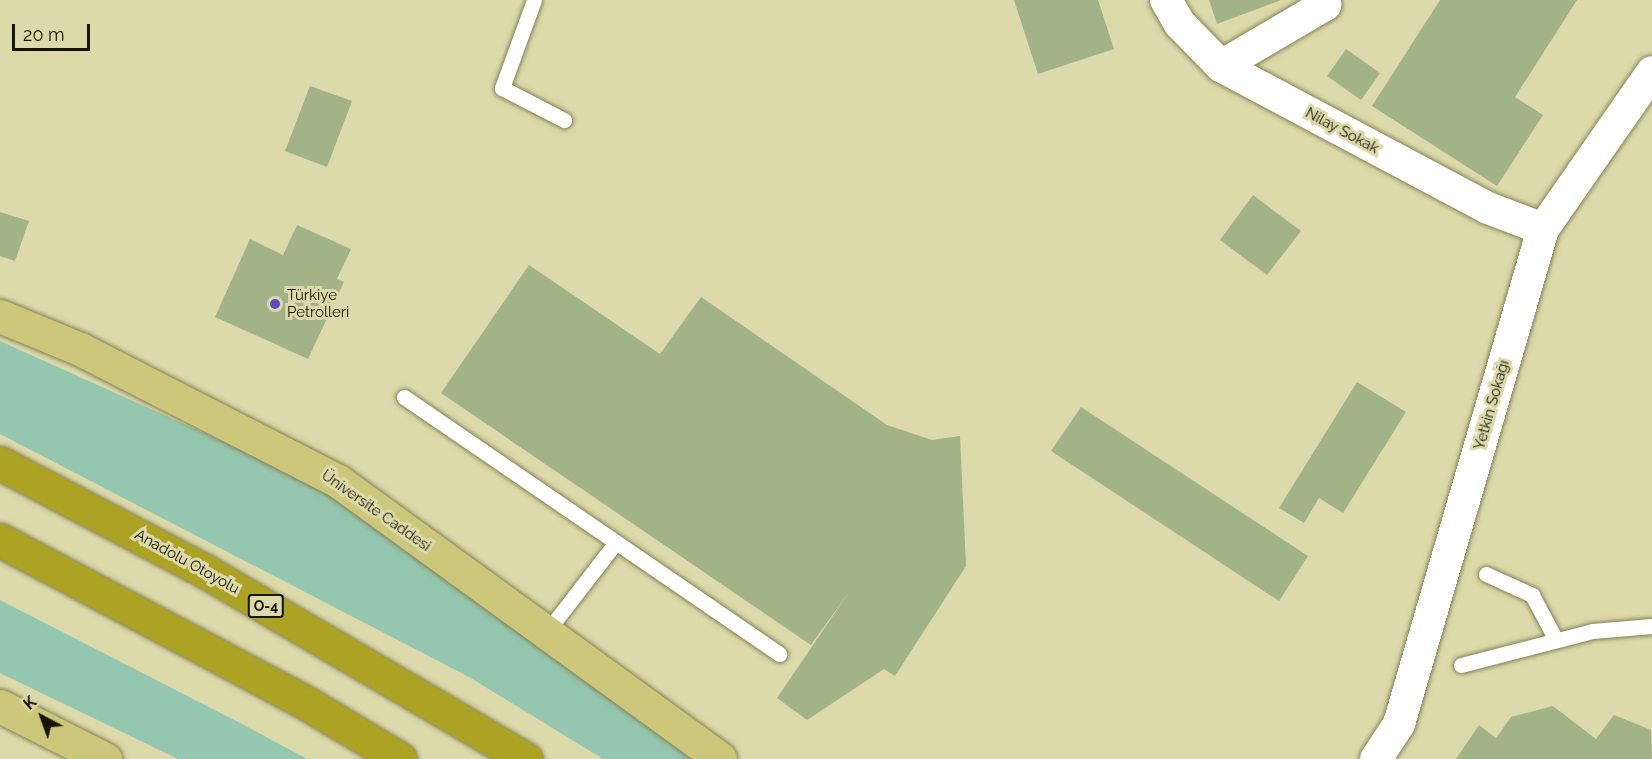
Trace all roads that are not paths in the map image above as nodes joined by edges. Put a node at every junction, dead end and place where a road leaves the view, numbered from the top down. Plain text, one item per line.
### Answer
1 (534, 0) edge
2 (1166, 0) edge
3 (1324, 0) edge
4 (1221, 66) junction
5 (1652, 72) edge
6 (564, 120) dead end
7 (1543, 229) junction
8 (0, 316) edge
9 (404, 397) dead end
10 (0, 463) edge
11 (0, 540) edge
12 (616, 542) junction
13 (1486, 574) dead end
14 (1652, 626) edge
15 (545, 634) junction
16 (1556, 640) junction
17 (779, 654) dead end
18 (1461, 665) dead end
19 (0, 706) edge
20 (105, 759) edge
21 (400, 759) edge
22 (526, 759) edge
23 (720, 759) edge
24 (1376, 759) edge

1 - 6 lane
2 - 4 street, Nilay Sokak
3 - 4 street
4 - 7 street, Nilay Sokak
5 - 7 street, Yetkin Sokağı
7 - 24 street, Yetkin Sokağı
8 - 15 main road, Üniversite Caddesi
9 - 12 lane
10 - 22 highway, Anadolu Otoyolu / O-4
11 - 21 highway
12 - 15 lane
12 - 17 lane
13 - 16 lane
14 - 16 lane
15 - 23 main road, Üniversite Caddesi
16 - 18 lane
19 - 20 main road

